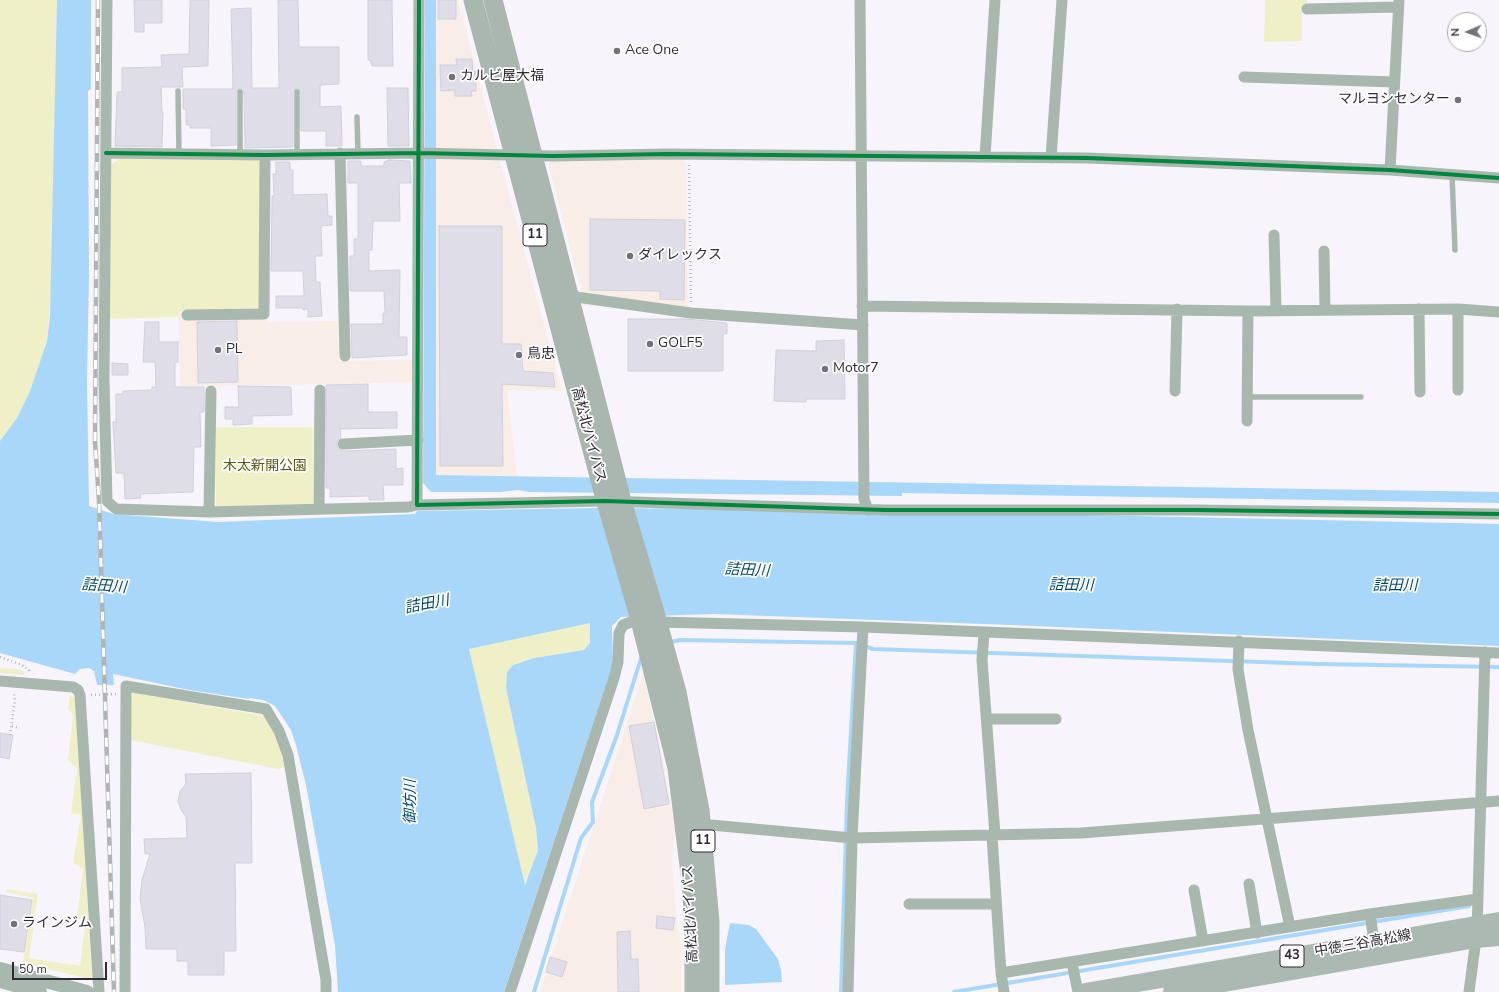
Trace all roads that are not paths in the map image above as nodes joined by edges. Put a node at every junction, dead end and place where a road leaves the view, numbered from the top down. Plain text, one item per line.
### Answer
1 (108, 0) edge
2 (419, 0) edge
3 (473, 0) edge
4 (493, 0) edge
5 (860, 0) edge
6 (995, 0) edge
7 (1062, 0) edge
8 (1398, 4) edge
9 (1307, 9) dead end
10 (1244, 77) dead end
11 (1394, 82) junction
12 (178, 91) dead end
13 (240, 92) dead end
14 (297, 92) dead end
15 (357, 117) dead end
16 (419, 152) junction
17 (340, 153) junction
18 (358, 153) junction
19 (106, 154) junction
20 (179, 154) junction
21 (240, 154) junction
22 (297, 154) junction
23 (265, 155) junction
24 (514, 155) junction
25 (532, 155) junction
26 (861, 156) junction
27 (985, 157) junction
28 (1051, 158) junction
29 (1390, 170) junction
30 (1452, 175) junction
31 (1499, 178) edge
32 (1274, 235) dead end
33 (1455, 250) dead end
34 (1324, 251) dead end
35 (569, 296) junction
36 (862, 306) junction
37 (1176, 309) junction
38 (1419, 309) junction
39 (1458, 309) junction
40 (1276, 310) junction
41 (1325, 310) junction
42 (1248, 311) junction
43 (1499, 312) edge
44 (187, 315) dead end
45 (862, 325) junction
46 (344, 356) dead end
47 (320, 390) dead end
48 (1458, 390) dead end
49 (211, 391) dead end
50 (1175, 392) dead end
51 (1420, 392) dead end
52 (1247, 397) junction
53 (1362, 397) dead end
54 (1247, 421) dead end
55 (418, 440) junction
56 (342, 444) dead end
57 (606, 471) junction
58 (614, 501) junction
59 (866, 504) junction
60 (417, 505) junction
61 (319, 509) junction
62 (210, 512) junction
63 (1499, 514) edge
64 (649, 621) junction
65 (862, 632) junction
66 (983, 638) junction
67 (1239, 641) junction
68 (1485, 652) junction
69 (1499, 653) edge
70 (0, 681) edge
71 (668, 693) junction
72 (987, 719) junction
73 (1056, 719) dead end
74 (1499, 802) edge
75 (1481, 803) junction
76 (1266, 819) junction
77 (994, 836) junction
78 (703, 838) junction
79 (852, 838) junction
80 (1249, 884) dead end
81 (1194, 890) dead end
82 (1478, 899) junction
83 (909, 904) dead end
84 (996, 904) junction
85 (1370, 914) junction
86 (1499, 921) edge
87 (1290, 927) junction
88 (1477, 932) junction
89 (1257, 933) junction
90 (1373, 936) junction
91 (1499, 937) edge
92 (1203, 941) junction
93 (1072, 963) junction
94 (0, 969) edge
95 (1001, 973) junction
96 (0, 981) edge
97 (1079, 988) edge
98 (16, 989) edge
99 (40, 992) edge
100 (87, 992) edge
101 (99, 992) edge
102 (125, 992) edge
103 (326, 992) edge
104 (510, 992) edge
105 (694, 992) edge
106 (710, 992) edge
107 (848, 992) edge
108 (1004, 992) edge
109 (1172, 992) edge
110 (1469, 992) edge

1 - 19 street
2 - 16 street
3 - 24 highway, 高松北バイパス / 11
4 - 25 highway, 高松北バイパス / 11
5 - 26 street
6 - 27 street
7 - 28 street
8 - 9 street
8 - 11 street
10 - 11 street
11 - 29 street
12 - 20 lane
13 - 21 lane
14 - 22 lane
15 - 18 lane
16 - 18 street
16 - 24 street
16 - 55 street
17 - 18 street
17 - 22 street
17 - 46 street
19 - 20 street
19 - 62 street
20 - 21 street
21 - 23 street
22 - 23 street
23 - 44 street
24 - 25 street
24 - 57 highway, 高松北バイパス / 11
25 - 26 street
25 - 35 highway, 高松北バイパス / 11
26 - 27 street
26 - 36 street
27 - 28 street
28 - 29 street
29 - 30 street
30 - 31 street
30 - 33 lane
32 - 40 street
34 - 41 street
35 - 45 street
35 - 57 highway, 高松北バイパス / 11
36 - 37 street
36 - 45 street
37 - 42 street
37 - 50 street
38 - 39 street
38 - 41 street
38 - 51 street
39 - 43 street
39 - 48 street
40 - 41 street
40 - 42 street
42 - 52 street
45 - 59 street
47 - 61 street
49 - 62 street
52 - 53 lane
52 - 54 street
55 - 56 street
55 - 60 street
57 - 58 highway, 高松北バイパス / 11
58 - 59 street
58 - 60 street
58 - 64 highway, 高松北バイパス / 11
59 - 63 street
60 - 61 street
61 - 62 street
64 - 65 street
64 - 71 highway, 高松北バイパス / 11
64 - 104 street
65 - 66 street
65 - 79 street
66 - 67 street
66 - 72 street
67 - 68 street
67 - 76 street
68 - 69 street
68 - 75 street
70 - 101 street
71 - 78 highway, 高松北バイパス / 11
71 - 105 highway, 高松北バイパス / 11
72 - 73 street
72 - 77 street
74 - 75 street
75 - 76 street
75 - 82 street
76 - 77 street
76 - 87 street
77 - 79 street
77 - 84 street
78 - 79 street
78 - 106 highway, 高松北バイパス / 11
79 - 107 street
80 - 89 street
81 - 92 street
82 - 85 street
82 - 88 street
83 - 84 street
84 - 95 street
85 - 87 street
85 - 90 street
86 - 88 main road, 中徳三谷高松線 / 43
87 - 89 street
88 - 90 main road, 中徳三谷高松線 / 43
88 - 91 main road, 中徳三谷高松線 / 43
88 - 109 main road, 中徳三谷高松線 / 43
88 - 110 street
89 - 92 street
90 - 97 main road, 中徳三谷高松線 / 43
92 - 93 street
93 - 95 street
93 - 97 street
94 - 100 street
95 - 108 street
96 - 98 street
98 - 99 street
102 - 103 street

